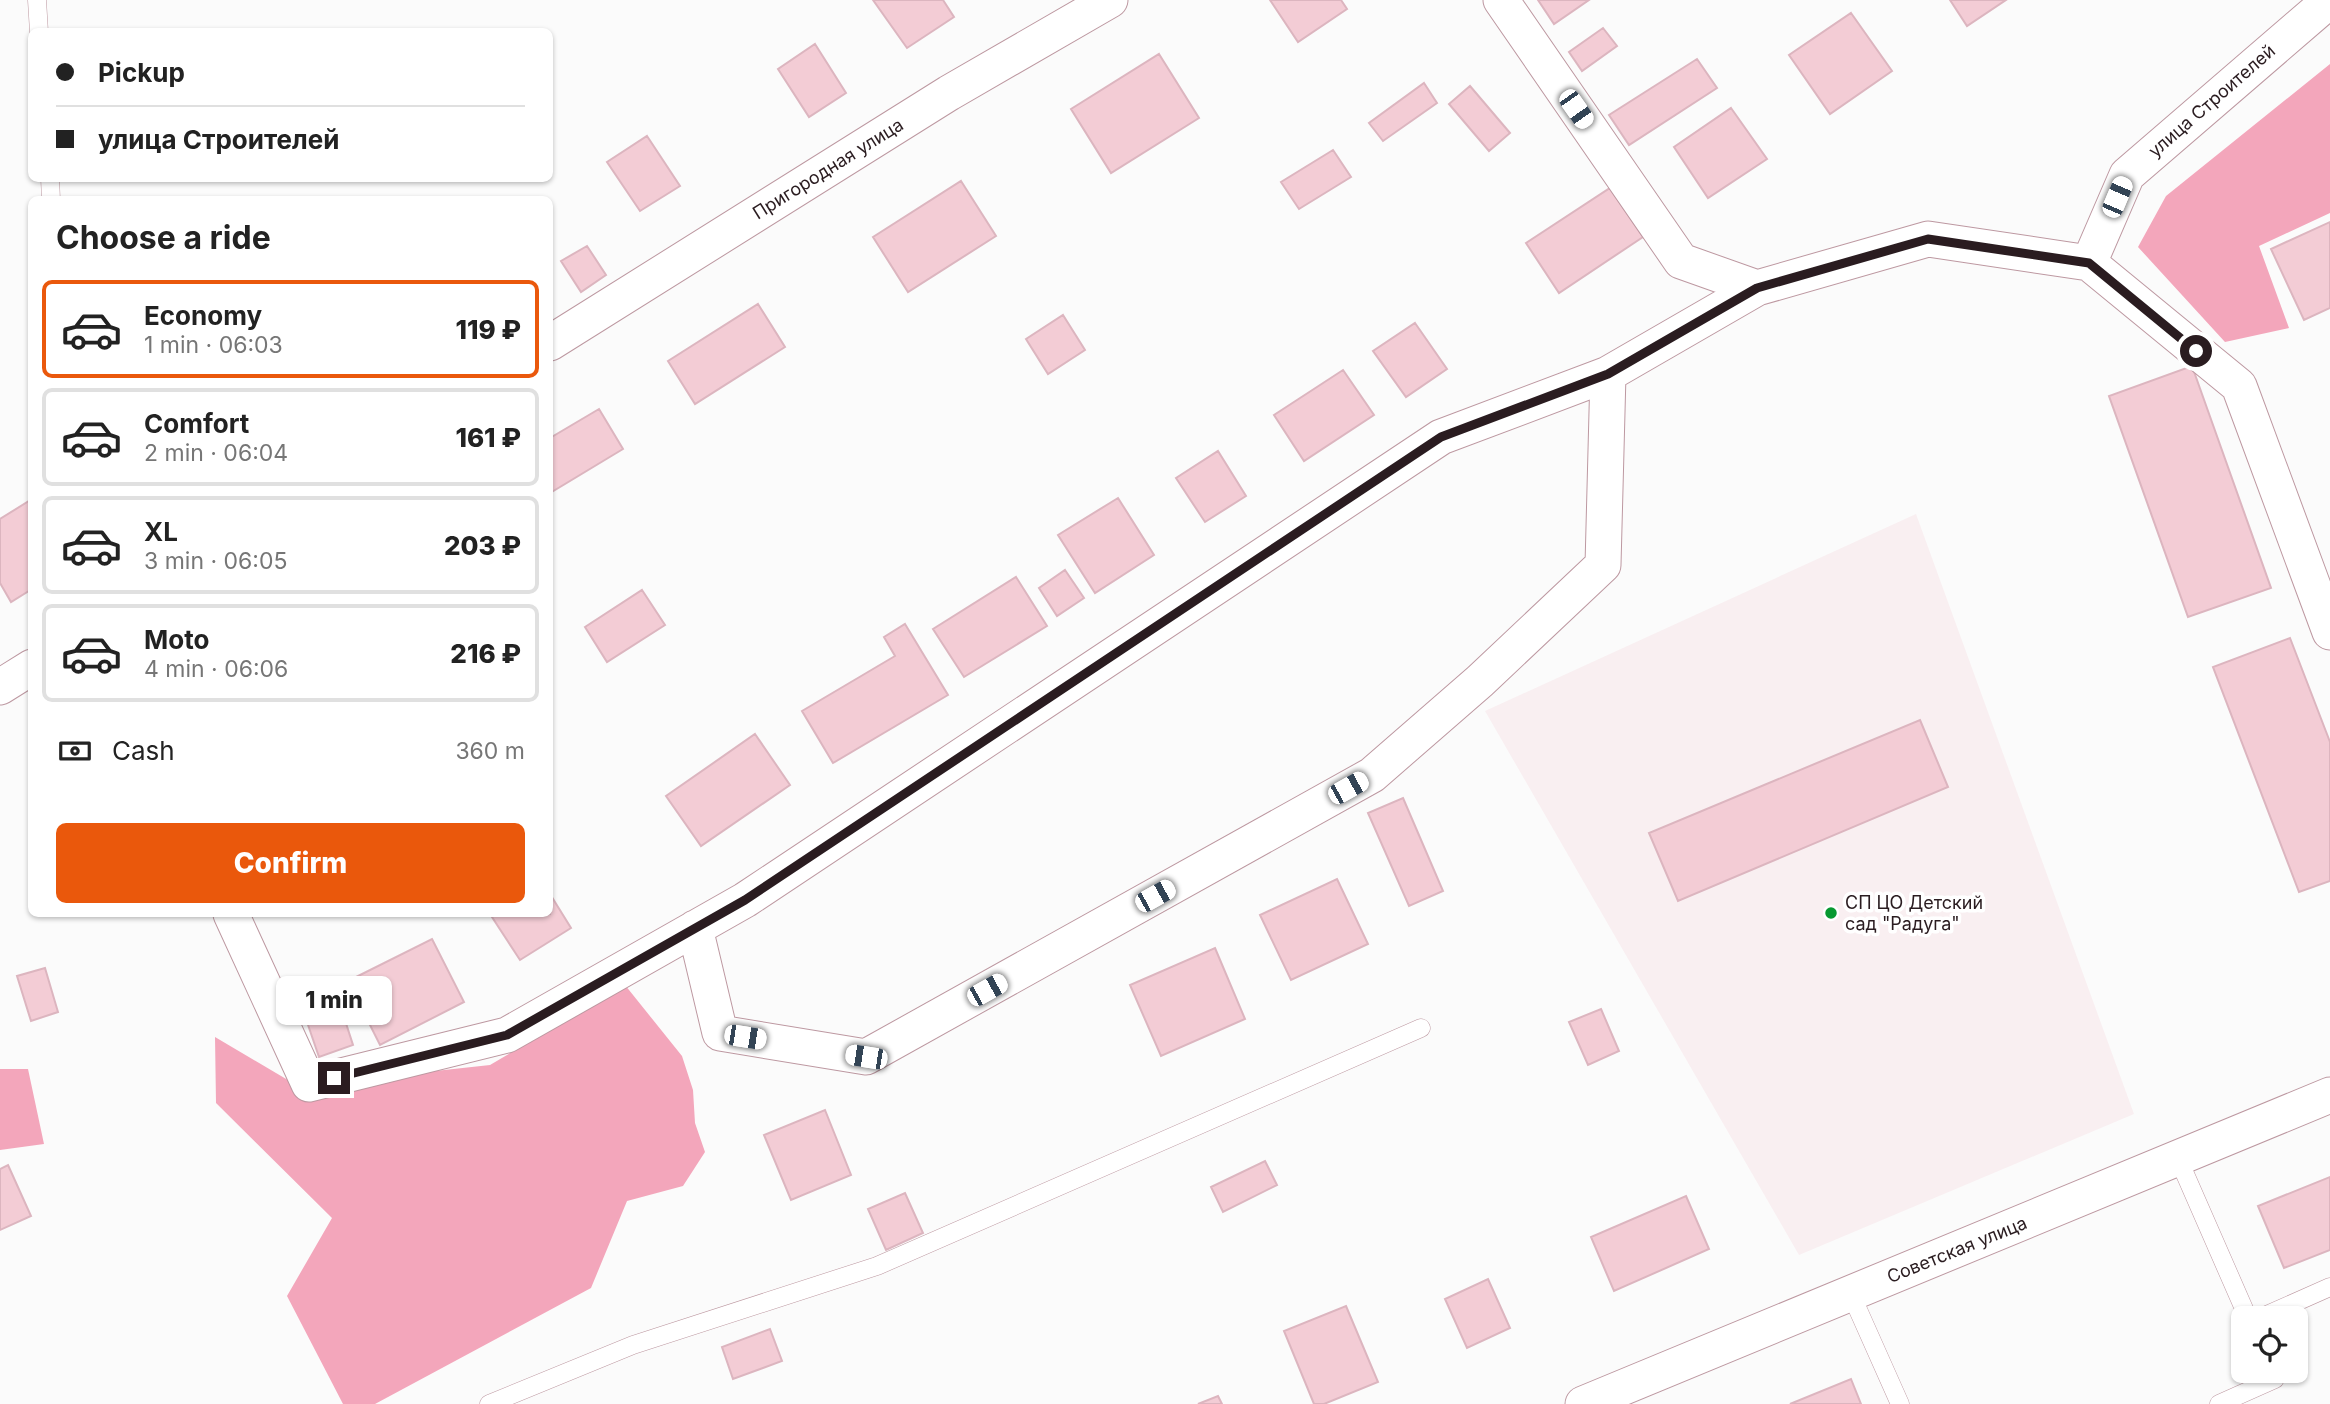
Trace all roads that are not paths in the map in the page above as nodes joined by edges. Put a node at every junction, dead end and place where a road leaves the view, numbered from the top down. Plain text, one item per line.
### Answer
1 (37, 0) edge
2 (1110, 0) edge
3 (1501, 0) edge
4 (2330, 0) edge
5 (39, 28) edge
6 (2089, 263) junction
7 (1757, 288) junction
8 (553, 341) edge
9 (1608, 374) junction
10 (2330, 632) edge
11 (28, 670) edge
12 (0, 687) edge
13 (232, 917) edge
14 (695, 928) junction
15 (1421, 1028) dead end
16 (2330, 1095) edge
17 (2178, 1158) junction
18 (2330, 1287) edge
19 (1851, 1294) junction
20 (2243, 1306) edge
21 (2287, 1306) edge
22 (2268, 1383) edge
23 (489, 1404) edge
24 (1583, 1404) edge
25 (1900, 1404) edge
26 (2219, 1404) edge

1 - 5 lane
2 - 8 street, Пригородная улица
3 - 7 street
4 - 6 street, улица Строителей
6 - 7 street
6 - 10 street
7 - 9 street
9 - 14 street
9 - 14 street
11 - 12 street
13 - 14 street
15 - 23 lane
16 - 17 street, Советская улица
17 - 19 street, Советская улица
17 - 20 lane
18 - 21 lane
19 - 24 street, Советская улица
19 - 25 lane
22 - 26 lane

